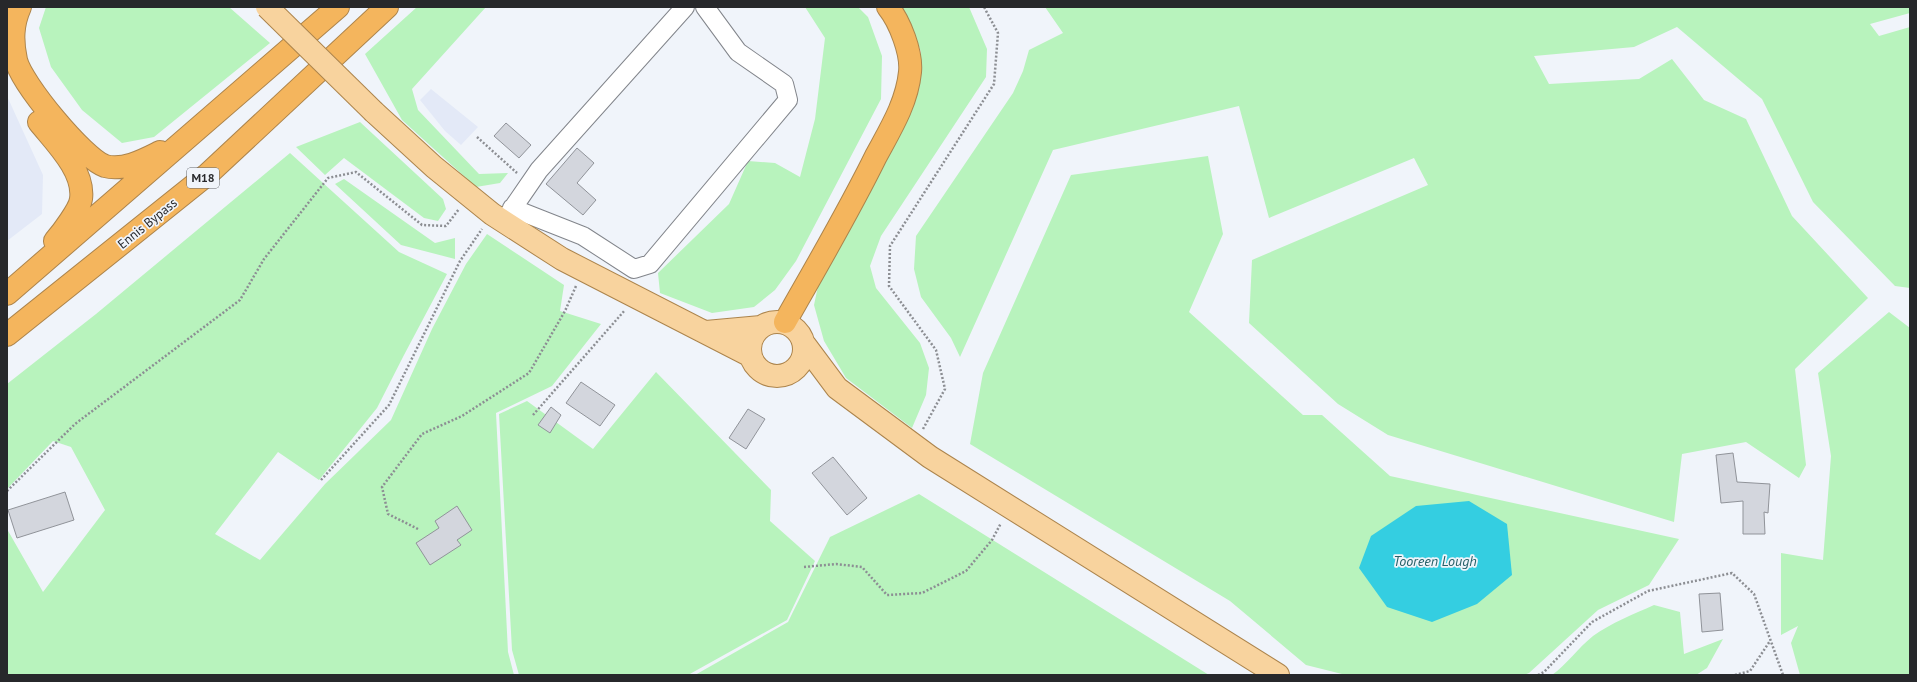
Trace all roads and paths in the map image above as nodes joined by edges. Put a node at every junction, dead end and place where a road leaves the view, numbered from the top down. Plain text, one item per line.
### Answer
1 (8, 7) edge
2 (20, 7) edge
3 (267, 7) edge
4 (338, 7) edge
5 (387, 7) edge
6 (685, 7) edge
7 (705, 7) edge
8 (888, 7) edge
9 (984, 7) edge
10 (7, 10) edge
11 (7, 69) edge
12 (191, 135) junction
13 (477, 137) dead end
14 (519, 174) dead end
15 (470, 195) junction
16 (503, 214) junction
17 (582, 270) junction
18 (14, 289) edge
19 (636, 297) junction
20 (785, 322) junction
21 (761, 327) junction
22 (706, 332) junction
23 (7, 335) edge
24 (805, 345) junction
25 (751, 356) junction
26 (790, 373) junction
27 (837, 388) junction
28 (533, 415) dead end
29 (914, 445) junction
30 (321, 480) dead end
31 (7, 491) edge
32 (1010, 507) junction
33 (418, 529) dead end
34 (804, 567) dead end
35 (1770, 641) junction
36 (1278, 675) edge
37 (1538, 675) edge
38 (1735, 675) edge
39 (1783, 675) edge

1 - 10 highway
2 - 12 highway
3 - 15 main road, bridge
4 - 12 highway
5 - 23 highway, Ennis Bypass / M18
6 - 16 lane
7 - 16 lane
8 - 20 highway
9 - 29 path
11 - 18 highway
12 - 18 highway
13 - 14 path
15 - 16 main road
15 - 31 path
16 - 17 main road
16 - 30 path
17 - 19 main road
17 - 33 path
19 - 22 main road
19 - 28 path
20 - 21 main road
20 - 24 main road
21 - 22 main road
21 - 25 main road
22 - 25 main road
24 - 26 main road
24 - 27 main road
25 - 26 main road
26 - 27 main road
27 - 29 main road
29 - 32 main road
32 - 34 path
32 - 36 main road
35 - 37 path
35 - 38 path
35 - 39 path

